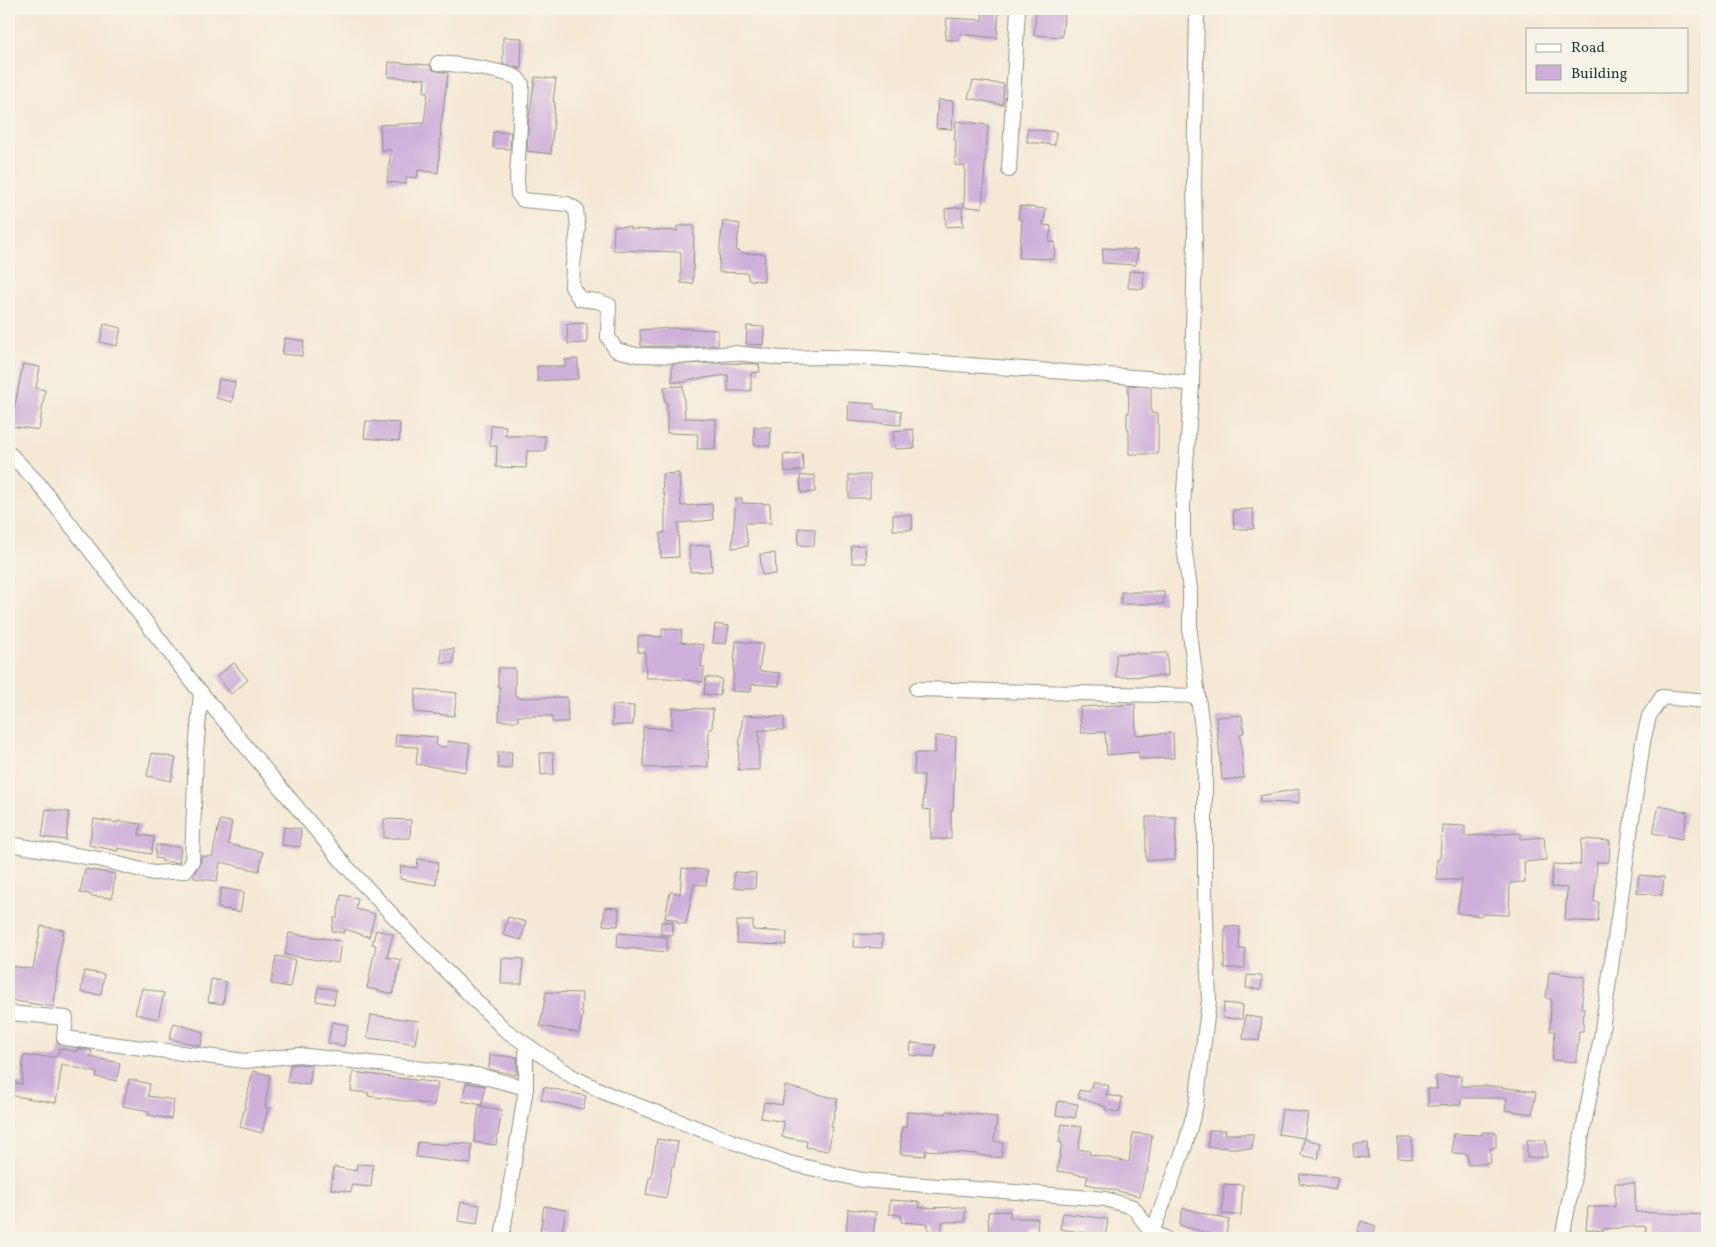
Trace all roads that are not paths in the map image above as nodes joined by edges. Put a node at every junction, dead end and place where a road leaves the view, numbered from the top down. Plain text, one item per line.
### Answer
1 (1018, 9) edge
2 (1197, 9) edge
3 (438, 63) dead end
4 (1009, 170) dead end
5 (1192, 384) junction
6 (9, 453) edge
7 (917, 689) dead end
8 (201, 692) junction
9 (1198, 696) junction
10 (1707, 701) edge
11 (9, 844) edge
12 (9, 1013) edge
13 (526, 1045) junction
14 (526, 1088) junction
15 (1152, 1236) edge
16 (502, 1238) edge
17 (1165, 1238) edge
18 (1562, 1238) edge

1 - 4 street
2 - 5 street
3 - 5 street
5 - 9 street
6 - 8 street
7 - 9 street
8 - 11 street
8 - 13 street
9 - 15 street
10 - 18 street
12 - 14 street
13 - 14 street
13 - 15 street
14 - 16 street
15 - 17 street

